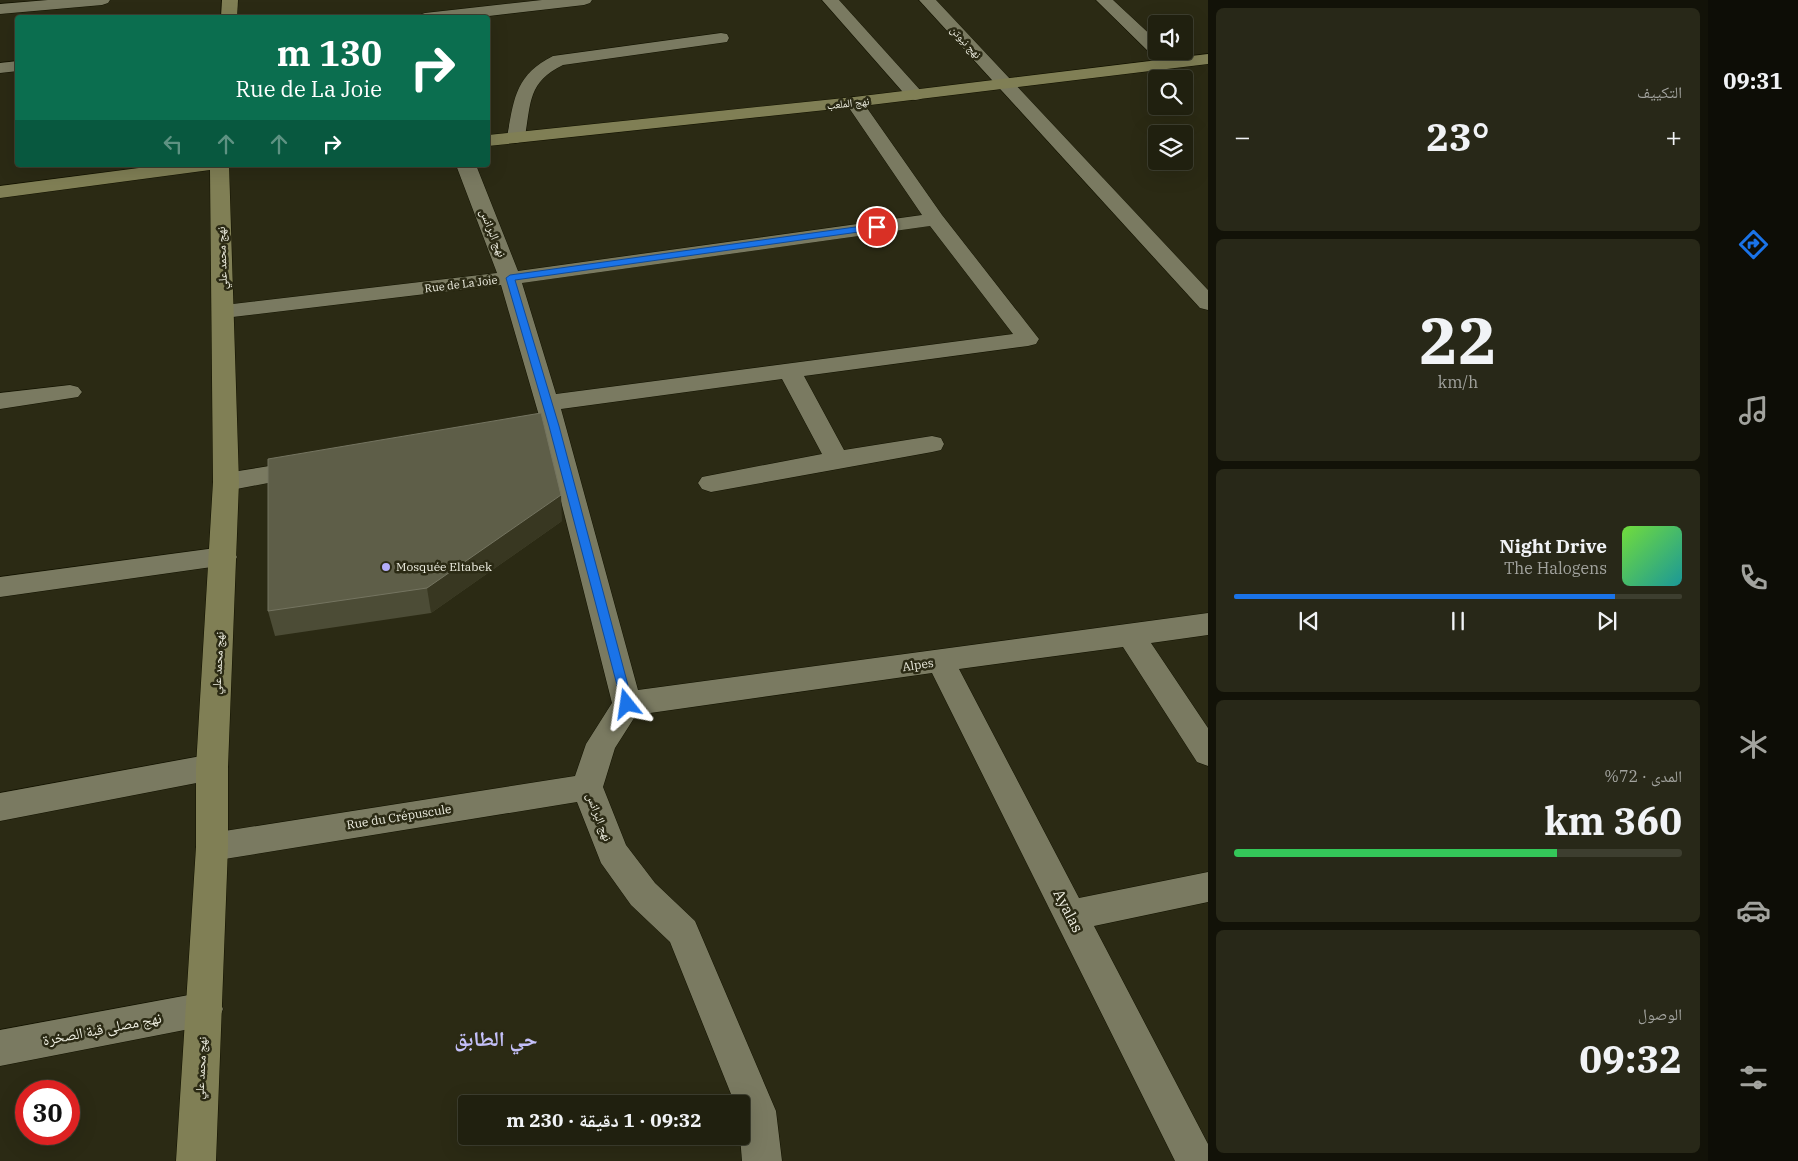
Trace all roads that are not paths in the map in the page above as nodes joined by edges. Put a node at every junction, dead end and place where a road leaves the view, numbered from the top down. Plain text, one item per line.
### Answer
1 (102, 0) edge
2 (230, 0) edge
3 (584, 0) edge
4 (830, 0) edge
5 (927, 0) edge
6 (1104, 0) edge
7 (60, 2) edge
8 (0, 9) edge
9 (229, 15) edge
10 (452, 15) edge
11 (721, 38) dead end
12 (1148, 42) edge
13 (1208, 59) edge
14 (1168, 60) edge
15 (1172, 64) junction
16 (15, 66) edge
17 (0, 68) edge
18 (1005, 84) junction
19 (915, 95) junction
20 (854, 102) junction
21 (516, 137) junction
22 (490, 141) edge
23 (191, 167) edge
24 (220, 167) edge
25 (467, 167) edge
26 (0, 192) edge
27 (935, 219) junction
28 (510, 278) junction
29 (1208, 303) edge
30 (224, 311) junction
31 (790, 371) junction
32 (70, 392) dead end
33 (0, 401) edge
34 (546, 419) junction
35 (932, 444) dead end
36 (837, 460) junction
37 (332, 464) edge
38 (226, 482) junction
39 (711, 482) dead end
40 (223, 557) junction
41 (0, 587) edge
42 (1208, 624) edge
43 (1131, 635) junction
44 (941, 662) junction
45 (627, 704) junction
46 (1208, 753) edge
47 (212, 767) junction
48 (587, 787) junction
49 (0, 807) edge
50 (212, 847) junction
51 (1208, 887) edge
52 (1070, 915) junction
53 (205, 1009) junction
54 (0, 1048) edge
55 (196, 1161) edge
56 (762, 1161) edge
57 (1196, 1161) edge

1 - 7 street
2 - 9 street
3 - 10 street
4 - 19 street
5 - 18 street, نهج نيوتن
6 - 12 street
7 - 8 street
11 - 21 street
13 - 15 street, نهج الملعب
14 - 15 street
15 - 18 street, نهج الملعب
16 - 17 street
18 - 19 street, نهج الملعب
18 - 29 street, نهج نيوتن
19 - 20 street, نهج الملعب
20 - 21 street, نهج الملعب
20 - 27 street
21 - 22 street, نهج الملعب
23 - 26 street
24 - 30 street, نهج محمد علي
25 - 28 street, نهج البرانس
27 - 28 street, Rue de La Joie
27 - 31 street
28 - 30 street, Rue de La Joie
28 - 34 street, نهج البرانس
30 - 38 street, نهج محمد علي
31 - 34 street
31 - 36 street
32 - 33 street
34 - 45 street, نهج البرانس
35 - 36 street
36 - 39 street
37 - 38 street
38 - 40 street, نهج محمد علي
40 - 41 street
40 - 47 street, نهج محمد علي
42 - 43 street, Alpes
43 - 44 street, Alpes
43 - 46 street
44 - 45 street, Alpes
44 - 52 street, Ayalas
45 - 48 street, نهج البرانس
47 - 49 street
47 - 50 street, نهج محمد علي
48 - 50 street, Rue du Crépuscule
48 - 56 street, نهج البرانس
50 - 53 street, نهج محمد علي
51 - 52 street
52 - 57 street, Ayalas
53 - 54 street, نهج مصلى قبة الصخرة
53 - 55 street, نهج محمد علي

